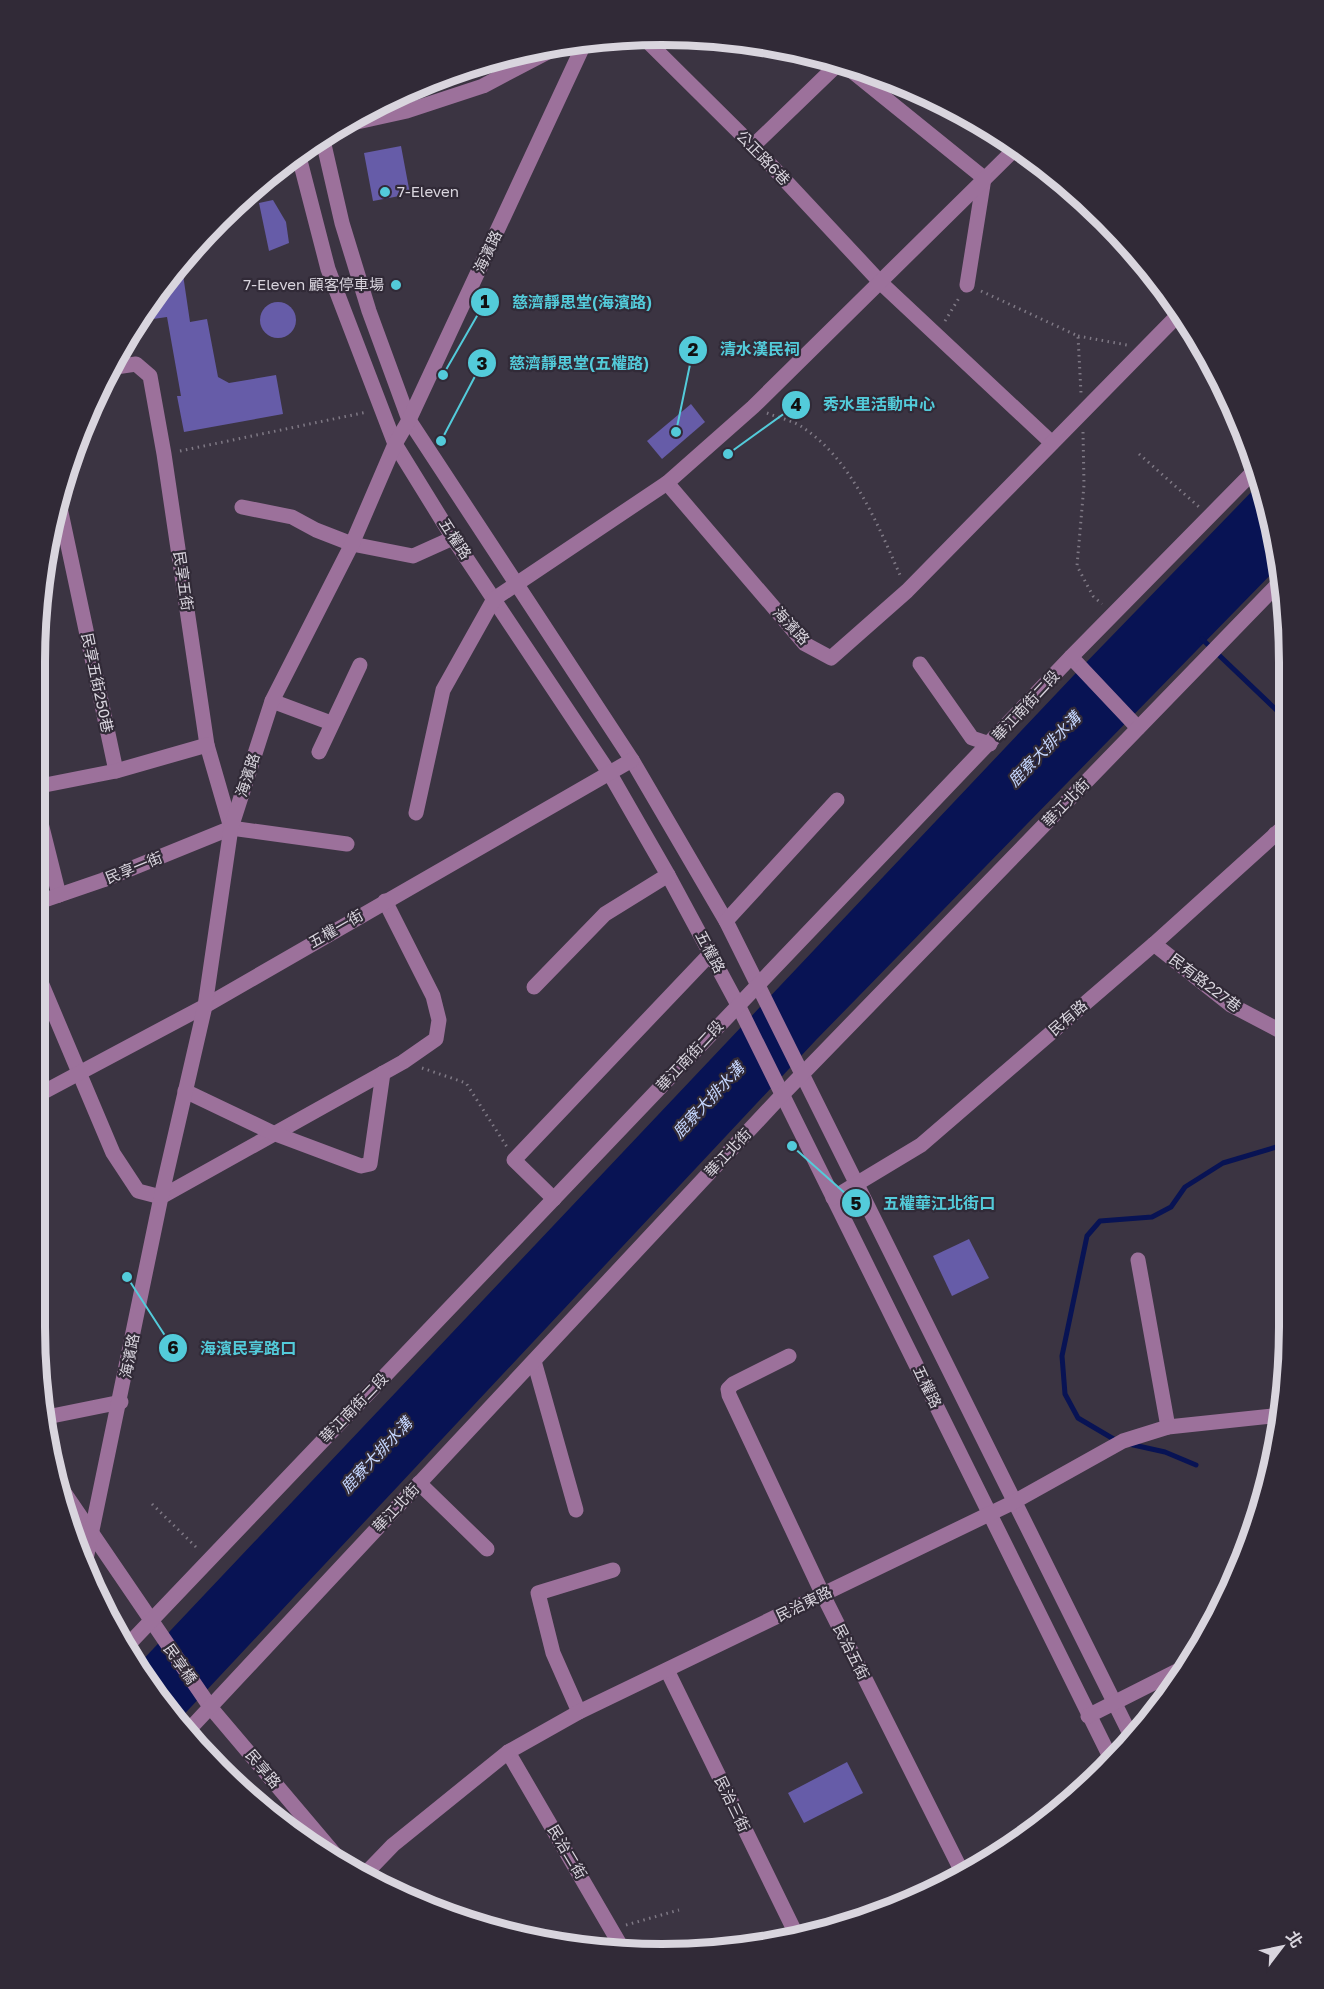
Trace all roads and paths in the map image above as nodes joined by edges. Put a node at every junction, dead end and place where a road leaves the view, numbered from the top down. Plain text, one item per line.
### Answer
1 (651, 45) edge
2 (581, 50) edge
3 (535, 58) edge
4 (835, 70) edge
5 (858, 77) edge
6 (370, 119) edge
7 (324, 146) edge
8 (753, 146) junction
9 (1011, 153) edge
10 (300, 162) edge
11 (984, 178) junction
12 (881, 283) junction
13 (967, 285) junction
14 (1175, 319) edge
15 (938, 334) junction
16 (1078, 336) junction
17 (1146, 348) junction
18 (121, 366) edge
19 (753, 407) junction
20 (381, 410) junction
21 (1083, 411) junction
22 (409, 420) junction
23 (1052, 443) junction
24 (395, 444) junction
25 (164, 454) junction
26 (1139, 454) dead end
27 (1250, 475) edge
28 (667, 483) junction
29 (242, 507) dead end
30 (1209, 516) junction
31 (62, 518) edge
32 (453, 538) junction
33 (352, 544) junction
34 (518, 584) junction
35 (1275, 587) edge
36 (907, 591) junction
37 (494, 599) junction
38 (1114, 615) junction
39 (1075, 661) junction
40 (920, 664) dead end
41 (360, 665) dead end
42 (272, 701) junction
43 (331, 723) junction
44 (1135, 725) junction
45 (990, 744) junction
46 (207, 745) junction
47 (319, 752) dead end
48 (632, 760) junction
49 (116, 771) junction
50 (610, 774) junction
51 (45, 785) edge
52 (837, 800) dead end
53 (416, 813) dead end
54 (231, 828) junction
55 (1279, 831) edge
56 (1275, 834) junction
57 (45, 837) edge
58 (1279, 838) edge
59 (347, 844) dead end
60 (668, 875) junction
61 (59, 895) junction
62 (45, 900) edge
63 (385, 901) junction
64 (726, 921) junction
65 (1154, 944) junction
66 (711, 953) junction
67 (534, 987) dead end
68 (762, 992) junction
69 (45, 994) edge
70 (738, 1005) junction
71 (205, 1006) junction
72 (1279, 1026) edge
73 (403, 1062) junction
74 (801, 1071) junction
75 (76, 1073) junction
76 (383, 1073) junction
77 (780, 1090) junction
78 (45, 1091) edge
79 (186, 1091) junction
80 (273, 1132) junction
81 (514, 1160) junction
82 (855, 1182) junction
83 (161, 1197) junction
84 (833, 1198) junction
85 (554, 1199) junction
86 (1138, 1260) dead end
87 (789, 1356) dead end
88 (534, 1361) junction
89 (121, 1402) junction
90 (51, 1416) edge
91 (1273, 1416) edge
92 (1168, 1427) junction
93 (419, 1483) junction
94 (1012, 1503) junction
95 (152, 1504) dead end
96 (576, 1510) dead end
97 (74, 1511) edge
98 (988, 1514) junction
99 (93, 1536) junction
100 (487, 1550) dead end
101 (89, 1554) edge
102 (209, 1560) junction
103 (613, 1570) dead end
104 (823, 1595) junction
105 (150, 1621) junction
106 (131, 1641) edge
107 (667, 1670) junction
108 (1173, 1673) edge
109 (1114, 1702) junction
110 (211, 1708) junction
111 (579, 1712) junction
112 (1089, 1716) junction
113 (192, 1727) edge
114 (1128, 1732) edge
115 (508, 1752) junction
116 (1108, 1753) edge
117 (327, 1845) edge
118 (959, 1867) edge
119 (369, 1870) edge
120 (679, 1910) dead end
121 (612, 1929) junction
122 (794, 1929) edge
123 (619, 1943) edge

1 - 8 street, 公正路6巷
2 - 22 street, 海濱路
3 - 6 street
4 - 8 street
5 - 11 street
7 - 22 street, 五權路
8 - 12 street, 公正路6巷
9 - 11 street
10 - 20 street, 五權路
11 - 12 street
11 - 13 street
12 - 15 street
12 - 19 street
13 - 15 path
13 - 16 path
14 - 17 street, 海濱路
15 - 23 street
16 - 17 path
16 - 21 path
17 - 21 street, 海濱路
18 - 25 street, 民享五街
19 - 28 street
19 - 36 path
20 - 24 street, 五權路
20 - 25 path
21 - 23 street, 海濱路
21 - 38 path
22 - 24 street, 海濱路
22 - 34 street, 五權路
23 - 36 street, 海濱路
24 - 32 street, 五權路
24 - 33 street, 海濱路
25 - 46 street, 民享五街
26 - 30 path
27 - 30 street, 華江南街二段
28 - 34 street
28 - 36 street, 海濱路
29 - 33 street
30 - 38 street, 華江南街二段
31 - 49 street, 民享五街250巷
32 - 33 street
32 - 37 street, 五權路
33 - 42 street, 海濱路
34 - 37 street
34 - 48 street, 五權路
35 - 44 street, 華江北街
37 - 50 street, 五權路
37 - 53 street
38 - 39 street, 華江南街二段
39 - 44 street
39 - 45 street, 華江南街二段
40 - 45 street
41 - 43 street
42 - 43 street
42 - 54 street, 海濱路
43 - 47 street
44 - 74 street, 華江北街
45 - 68 street, 華江南街二段
46 - 49 street
46 - 54 street, 民享五街
48 - 50 street, 五權一街
48 - 64 street, 五權路
49 - 51 street
50 - 60 street, 五權路
50 - 63 street, 五權一街
52 - 64 street
54 - 59 street
54 - 61 street, 民享一街
54 - 71 street, 海濱路
55 - 56 street, 民有路
56 - 58 street
56 - 65 street, 民有路
57 - 61 street
60 - 66 street, 五權路
60 - 67 street
61 - 62 street, 民享一街
63 - 71 street, 五權一街
63 - 73 street
64 - 68 street, 五權路
65 - 72 street, 民有路227巷
65 - 82 street, 民有路
66 - 70 street, 五權路
66 - 81 street
68 - 70 street, 華江南街二段
68 - 74 street, 五權路
69 - 75 street
70 - 77 street, 五權路
70 - 85 street, 華江南街二段
71 - 75 street, 五權一街
71 - 79 street, 海濱路
73 - 76 street
73 - 81 path
74 - 77 street, 華江北街
74 - 82 street, 五權路
75 - 78 street, 五權一街
75 - 83 street
76 - 80 street
76 - 80 street
77 - 84 street, 五權路
77 - 88 street, 華江北街
79 - 80 street
79 - 83 street, 海濱路
80 - 83 street
81 - 85 street
82 - 84 street, 民有路
82 - 94 street, 五權路
83 - 89 street, 海濱路
84 - 98 street, 五權路
85 - 102 street, 華江南街二段
86 - 92 street
87 - 104 street, 民治五街
88 - 93 street, 華江北街
88 - 96 street
89 - 90 street
89 - 99 street, 海濱路
91 - 92 street, 民治東路
92 - 94 street, 民治東路
93 - 100 street
93 - 110 street, 華江北街
94 - 98 street, 民治東路
94 - 109 street, 五權路
95 - 102 path
97 - 99 street
98 - 104 street, 民治東路
98 - 112 street, 五權路
99 - 101 street, 海濱路
99 - 105 street
102 - 105 street, 華江南街二段
103 - 111 street
104 - 107 street, 民治東路
104 - 118 street, 民治五街
105 - 106 street, 華江南街二段
105 - 110 street, 民享橋
107 - 111 street, 民治東路
107 - 122 street, 民治三街
108 - 109 street
109 - 112 street
109 - 114 street, 五權路
110 - 113 street, 華江北街
110 - 117 street, 民享路
111 - 115 street, 民治東路
112 - 116 street, 五權路
115 - 119 street, 民治東路
115 - 121 street, 民治二街
120 - 121 path
121 - 123 street, 民治二街

